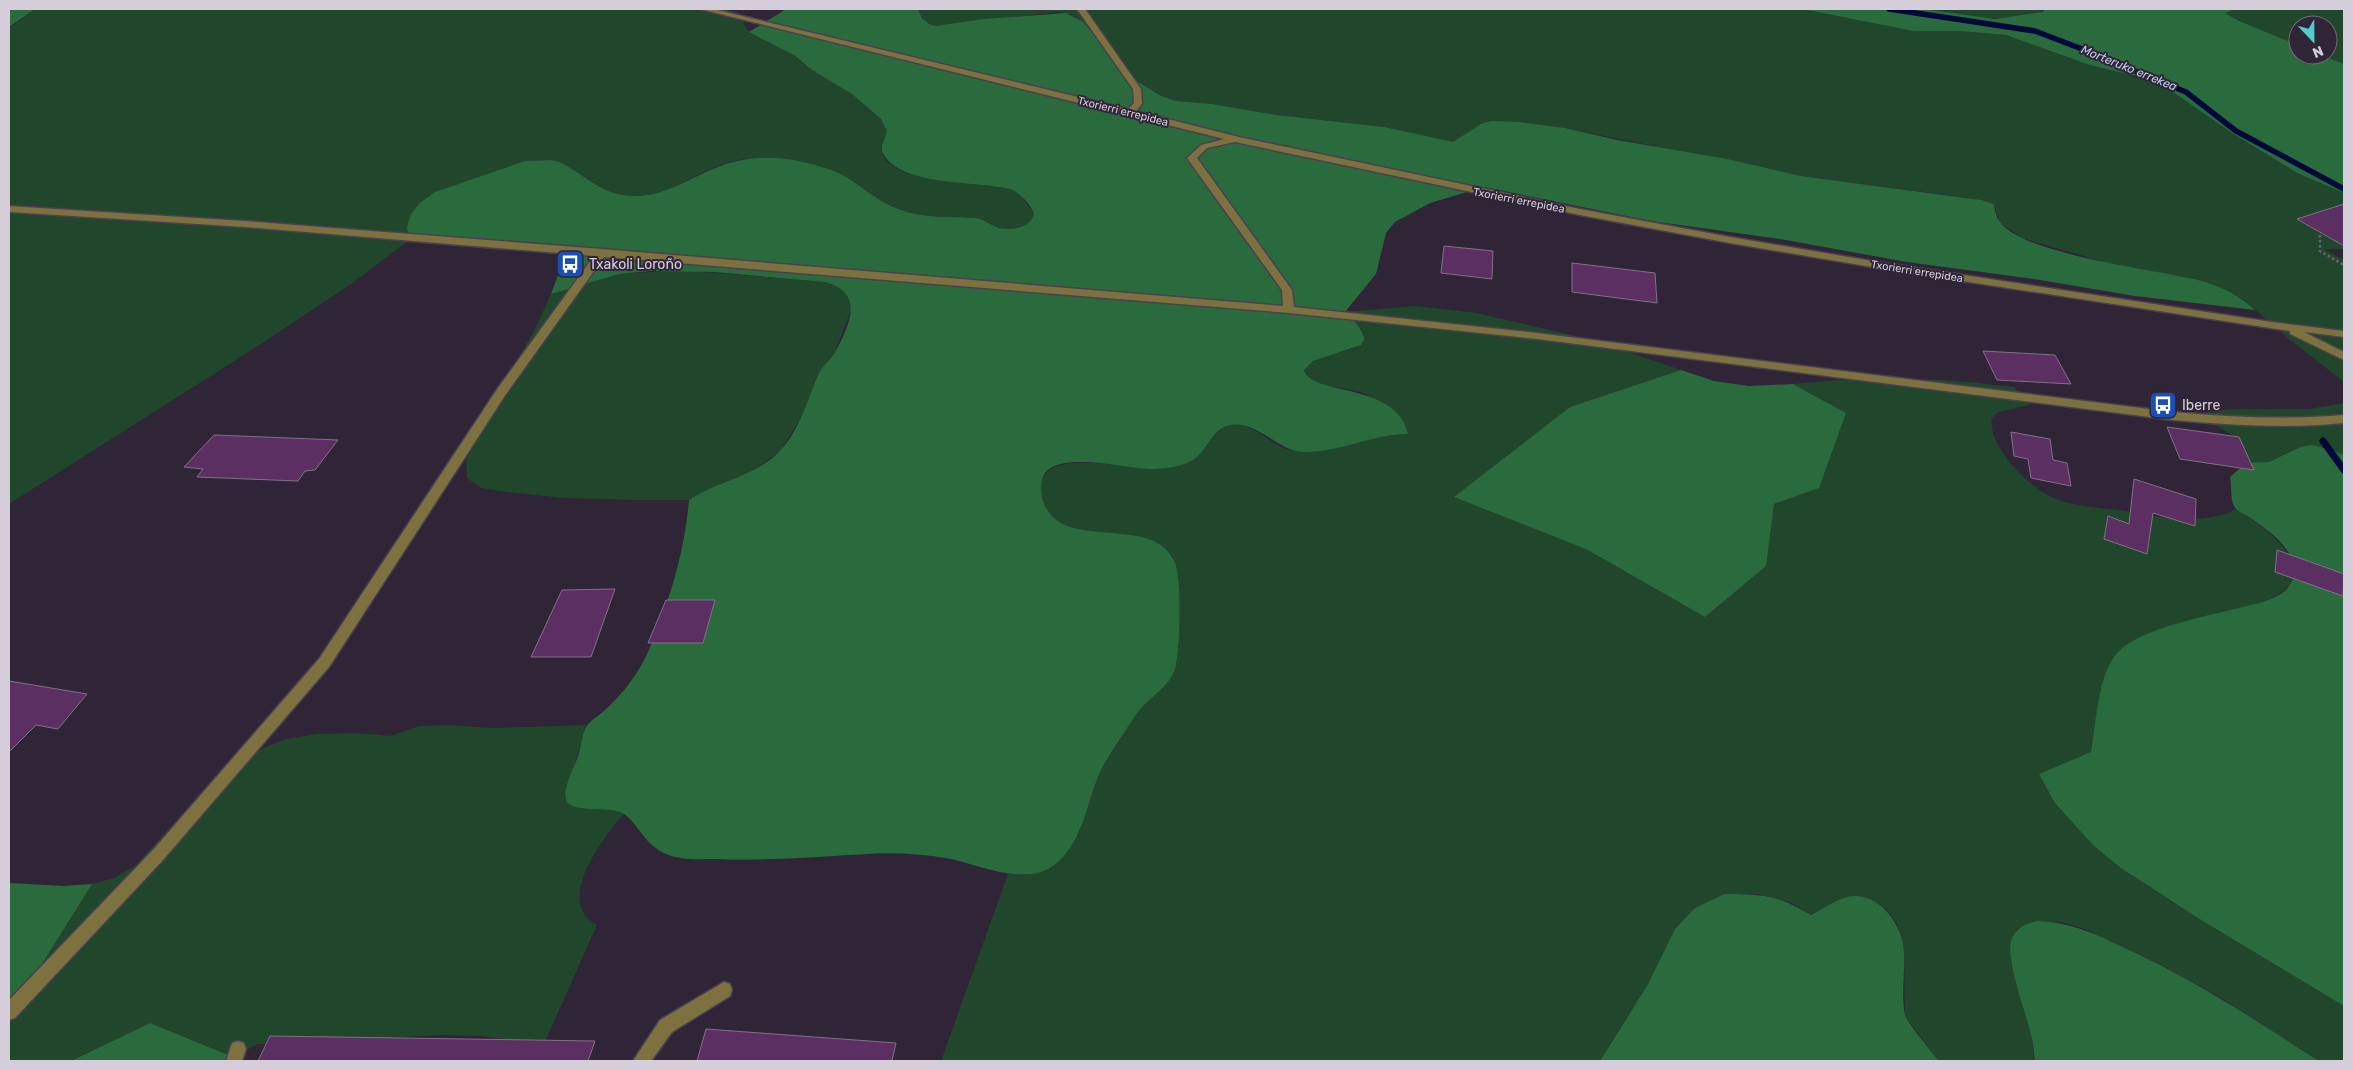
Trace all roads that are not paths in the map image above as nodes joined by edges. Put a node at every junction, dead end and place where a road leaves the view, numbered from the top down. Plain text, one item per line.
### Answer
1 (704, 9) edge
2 (1082, 9) edge
3 (1130, 112) junction
4 (1238, 140) junction
5 (9, 209) edge
6 (602, 252) junction
7 (1289, 310) junction
8 (2272, 325) junction
9 (2344, 334) edge
10 (2344, 356) edge
11 (2344, 419) edge
12 (724, 990) dead end
13 (9, 1012) edge
14 (641, 1061) edge

1 - 3 street, Txorierri errepidea
2 - 3 street
3 - 4 street, Txorierri errepidea
4 - 7 street
4 - 8 street, Txorierri errepidea
5 - 6 street
6 - 7 street
6 - 13 street
7 - 11 street
8 - 9 street, Txorierri errepidea
8 - 10 street
12 - 14 street

